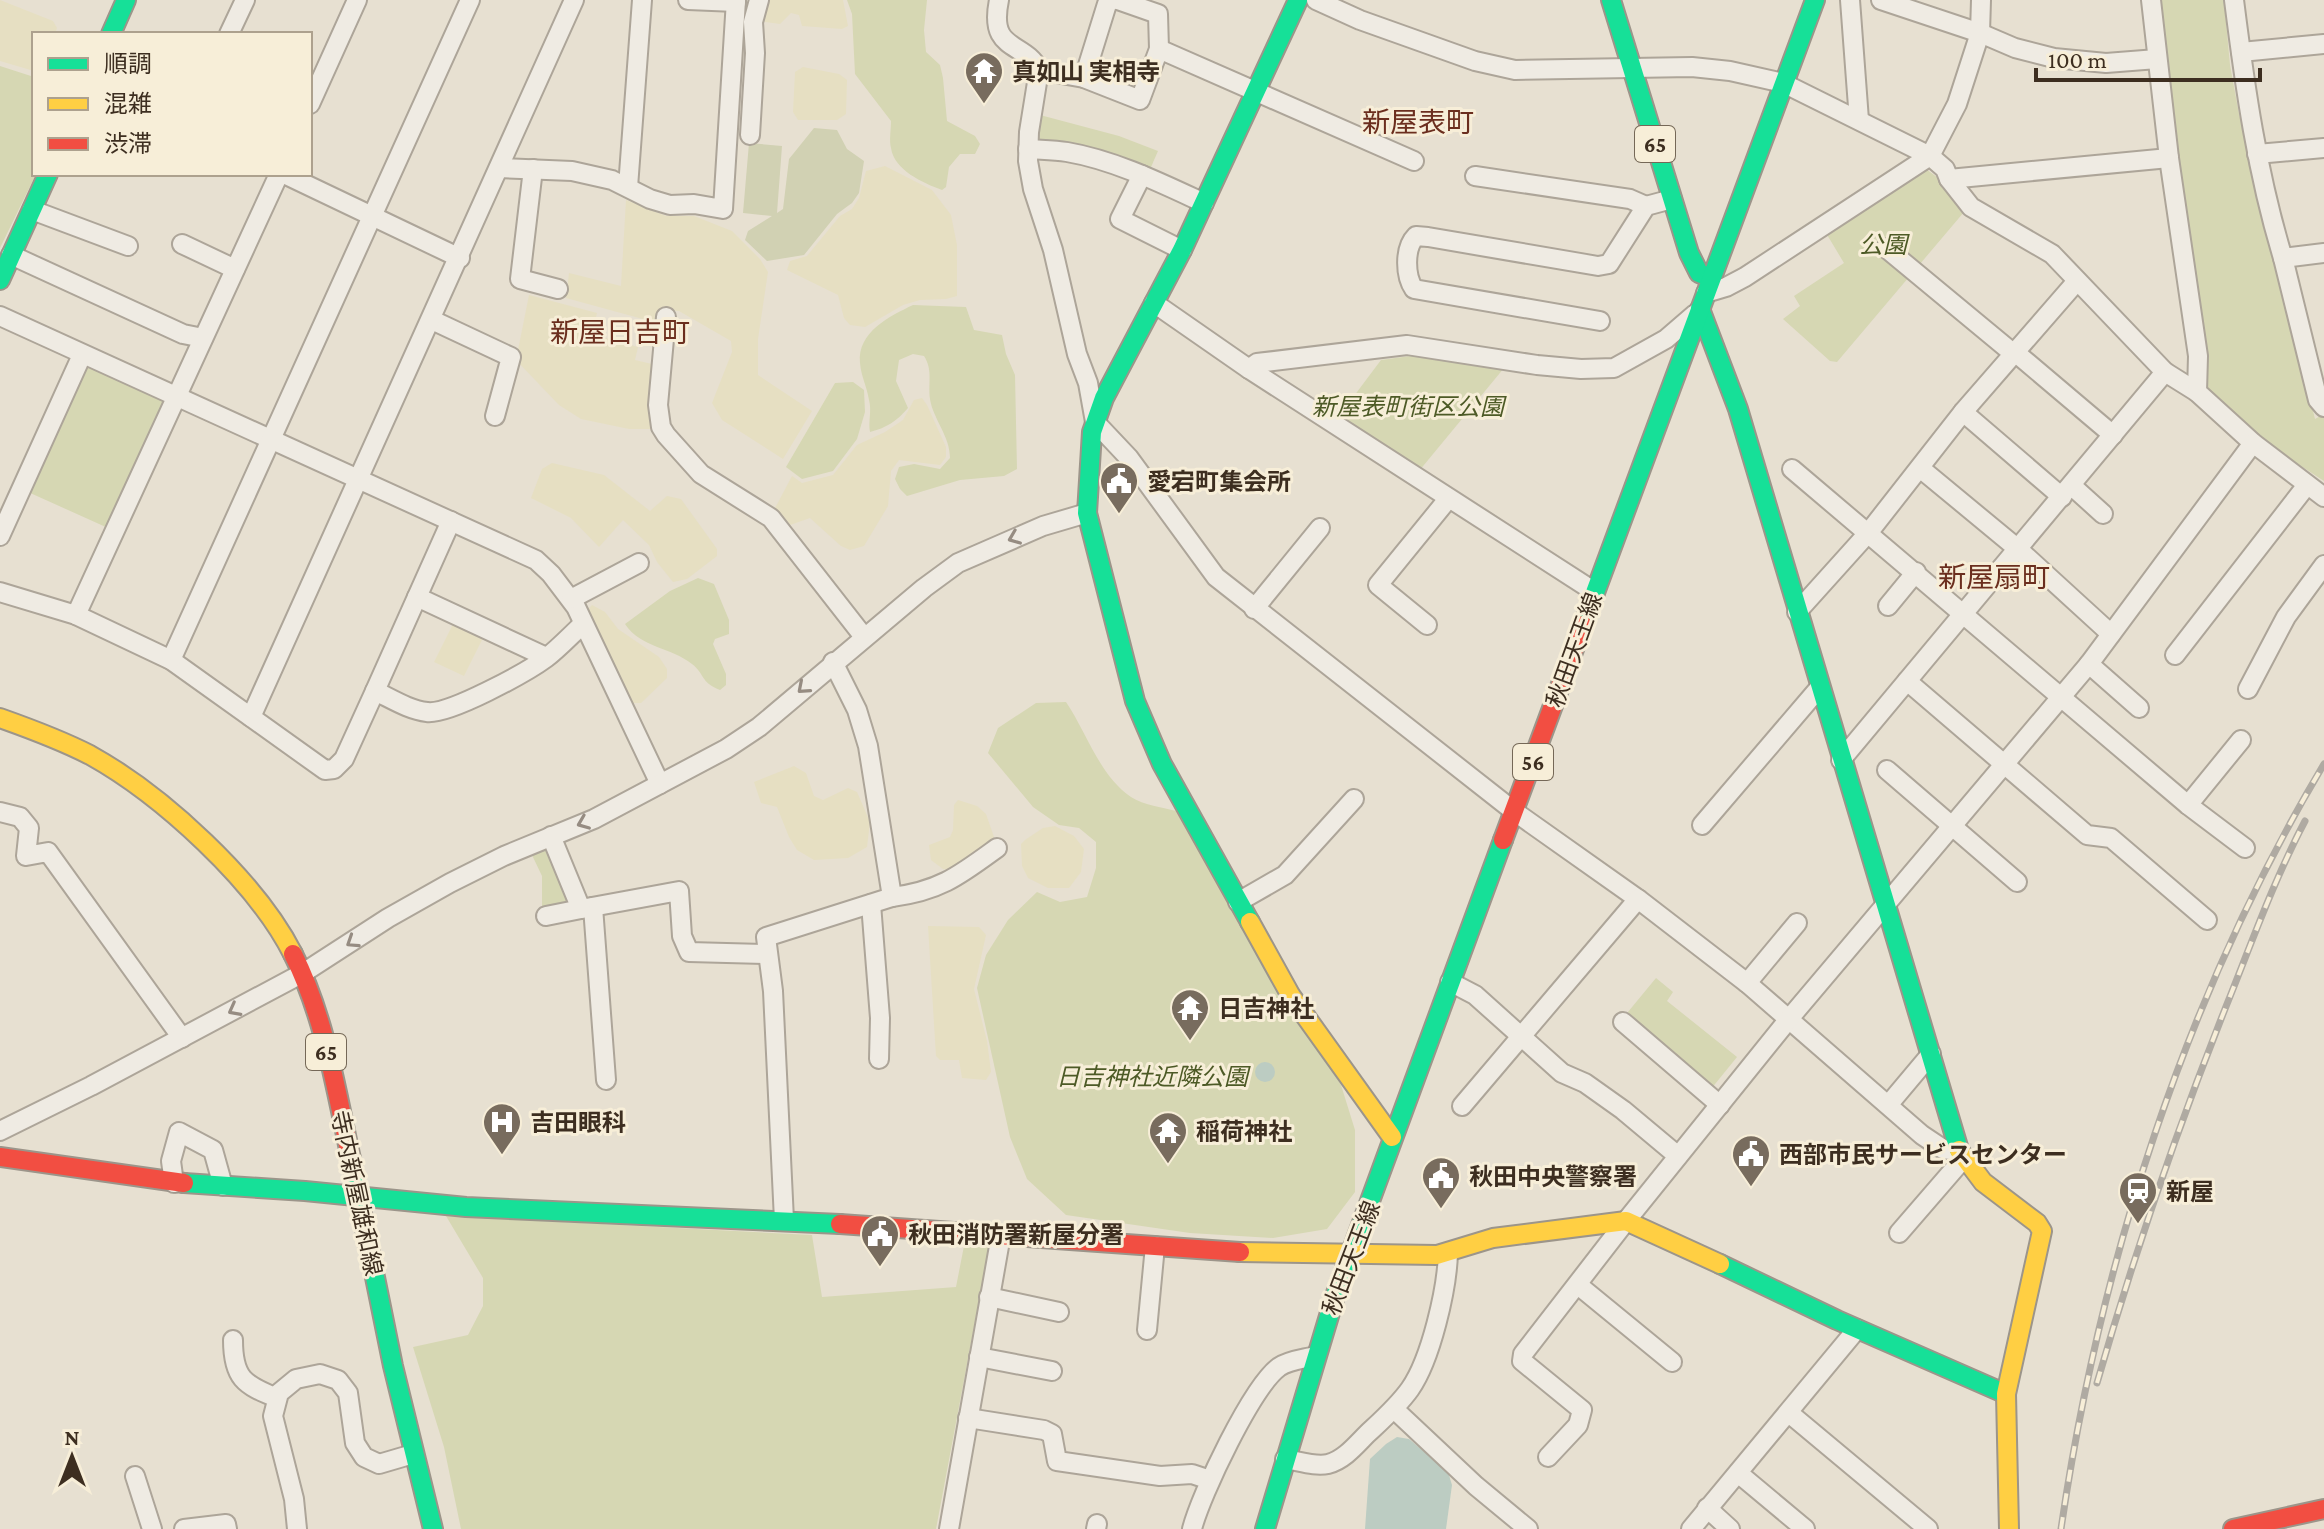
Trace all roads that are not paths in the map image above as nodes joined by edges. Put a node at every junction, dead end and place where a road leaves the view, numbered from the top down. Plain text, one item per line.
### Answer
1 (126, 0) edge
2 (245, 0) edge
3 (357, 0) edge
4 (470, 0) edge
5 (574, 0) edge
6 (642, 0) edge
7 (688, 0) edge
8 (759, 0) edge
9 (999, 0) edge
10 (1115, 0) edge
11 (1298, 0) edge
12 (1316, 0) edge
13 (1611, 0) edge
14 (1815, 0) edge
15 (1850, 0) edge
16 (1881, 0) edge
17 (1981, 0) edge
18 (2151, 0) edge
19 (2234, 0) edge
20 (736, 1) edge
21 (112, 32) edge
22 (230, 32) edge
23 (1980, 33) junction
24 (2324, 44) edge
25 (1159, 49) junction
26 (2241, 52) junction
27 (2157, 59) junction
28 (1632, 67) junction
29 (1039, 70) junction
30 (1084, 78) junction
31 (1783, 83) junction
32 (1257, 90) junction
33 (312, 100) edge
34 (1859, 120) junction
35 (750, 135) dead end
36 (2324, 148) edge
37 (1028, 149) junction
38 (2257, 154) junction
39 (1930, 156) junction
40 (2169, 158) junction
41 (1414, 161) dead end
42 (499, 168) junction
43 (533, 169) junction
44 (1142, 175) junction
45 (47, 176) edge
46 (280, 176) edge
47 (285, 176) edge
48 (1475, 176) dead end
49 (1949, 179) junction
50 (628, 187) junction
51 (1672, 199) junction
52 (1204, 203) junction
53 (1646, 206) junction
54 (32, 210) junction
55 (372, 218) junction
56 (182, 244) dead end
57 (128, 246) dead end
58 (1886, 248) dead end
59 (1182, 250) junction
60 (2324, 253) edge
61 (11, 255) junction
62 (460, 258) junction
63 (2283, 258) junction
64 (235, 269) junction
65 (0, 280) edge
66 (2077, 281) junction
67 (558, 289) dead end
68 (1706, 293) junction
69 (1154, 303) junction
70 (0, 316) edge
71 (666, 317) dead end
72 (432, 320) junction
73 (1600, 321) dead end
74 (203, 338) junction
75 (2015, 354) junction
76 (82, 355) junction
77 (1249, 369) junction
78 (2165, 372) junction
79 (2197, 392) junction
80 (176, 396) junction
81 (2324, 407) edge
82 (1963, 412) junction
83 (495, 416) dead end
84 (1095, 422) junction
85 (2113, 435) junction
86 (270, 438) junction
87 (2253, 443) junction
88 (1920, 468) junction
89 (1792, 469) dead end
90 (358, 479) junction
91 (2307, 485) junction
92 (2067, 492) junction
93 (2324, 497) edge
94 (1448, 499) junction
95 (1087, 513) junction
96 (2103, 514) dead end
97 (451, 521) junction
98 (1320, 528) dead end
99 (1869, 532) junction
100 (0, 536) edge
101 (2018, 549) junction
102 (639, 563) dead end
103 (2324, 565) edge
104 (1916, 572) junction
105 (0, 592) edge
106 (1595, 592) junction
107 (417, 597) junction
108 (571, 599) junction
109 (1888, 606) dead end
110 (1254, 609) junction
111 (1797, 612) junction
112 (1964, 614) junction
113 (76, 615) junction
114 (583, 624) junction
115 (1427, 625) dead end
116 (2111, 634) junction
117 (864, 637) junction
118 (2175, 655) dead end
119 (546, 657) junction
120 (171, 660) junction
121 (833, 662) junction
122 (2089, 664) junction
123 (1907, 681) junction
124 (1820, 687) junction
125 (2248, 689) dead end
126 (375, 691) junction
127 (2060, 697) junction
128 (2139, 708) dead end
129 (251, 717) junction
130 (0, 718) edge
131 (2241, 740) dead end
132 (1841, 760) junction
133 (2004, 765) junction
134 (1887, 770) dead end
135 (660, 784) junction
136 (1354, 799) dead end
137 (2188, 805) junction
138 (0, 812) edge
139 (1515, 812) junction
140 (1702, 825) dead end
141 (1953, 825) junction
142 (551, 836) junction
143 (997, 848) dead end
144 (2245, 848) dead end
145 (2017, 882) dead end
146 (892, 897) junction
147 (1638, 899) junction
148 (1238, 902) junction
149 (1887, 903) junction
150 (871, 904) junction
151 (587, 908) junction
152 (546, 916) dead end
153 (2207, 920) dead end
154 (1797, 923) dead end
155 (766, 954) junction
156 (303, 973) junction
157 (1450, 982) junction
158 (1747, 983) junction
159 (1788, 1020) junction
160 (1623, 1022) dead end
161 (1522, 1036) junction
162 (182, 1038) junction
163 (1931, 1054) junction
164 (879, 1059) dead end
165 (606, 1080) dead end
166 (1889, 1104) junction
167 (1720, 1105) junction
168 (1462, 1106) dead end
169 (0, 1131) edge
170 (1392, 1137) junction
171 (1961, 1155) junction
172 (1678, 1156) junction
173 (0, 1157) edge
174 (174, 1183) junction
175 (223, 1186) junction
176 (361, 1198) junction
177 (784, 1220) junction
178 (1626, 1221) junction
179 (1899, 1233) dead end
180 (1001, 1235) junction
181 (1155, 1246) junction
182 (1448, 1253) junction
183 (1353, 1254) junction
184 (1578, 1285) junction
185 (989, 1297) junction
186 (1059, 1312) dead end
187 (1857, 1329) junction
188 (1147, 1330) dead end
189 (233, 1340) dead end
190 (1315, 1356) junction
191 (979, 1357) junction
192 (1672, 1362) dead end
193 (1052, 1371) dead end
194 (2006, 1394) junction
195 (277, 1398) junction
196 (1394, 1409) junction
197 (1789, 1413) junction
198 (968, 1418) junction
199 (413, 1454) junction
200 (1548, 1457) dead end
201 (1285, 1459) junction
202 (1738, 1473) junction
203 (135, 1476) dead end
204 (1210, 1480) junction
205 (1707, 1508) junction
206 (2324, 1509) edge
207 (152, 1529) edge
208 (184, 1529) edge
209 (227, 1529) edge
210 (297, 1529) edge
211 (433, 1529) edge
212 (949, 1529) edge
213 (1192, 1529) edge
214 (1265, 1529) edge
215 (1528, 1529) edge
216 (1691, 1529) edge
217 (1730, 1529) edge
218 (1805, 1529) edge
219 (1928, 1529) edge
220 (2009, 1529) edge
221 (2233, 1529) edge

1 - 21 street
2 - 22 street
3 - 33 street
4 - 55 street
5 - 42 street
6 - 50 street
7 - 20 street
8 - 35 street
9 - 29 street
10 - 25 street
10 - 30 street
11 - 32 street
12 - 28 street
13 - 28 street, 65
14 - 31 street, 秋田天王線 / 56
15 - 34 street
16 - 23 street
17 - 23 street
18 - 27 street
19 - 26 street
20 - 50 street
23 - 27 street
23 - 39 street
24 - 26 street
25 - 30 street
25 - 32 street
26 - 38 street
27 - 40 street
28 - 31 street
28 - 51 street, 65
29 - 30 street
29 - 37 street
31 - 34 street
31 - 68 street, 秋田天王線 / 56
32 - 41 street
32 - 52 street
34 - 39 street
36 - 38 street
37 - 44 street
37 - 84 street
38 - 63 street
39 - 49 street
39 - 68 street
40 - 49 street
40 - 79 street
42 - 43 street
42 - 62 street
43 - 50 street
43 - 67 street
44 - 52 street
44 - 59 street
45 - 54 street
46 - 64 street
47 - 55 street
48 - 53 street
49 - 66 street
51 - 53 street
51 - 68 street, 65
52 - 59 street
53 - 73 street
54 - 57 street
54 - 61 street
55 - 62 street
55 - 86 street
56 - 64 street
58 - 75 street
59 - 69 street
60 - 63 street
61 - 65 street
61 - 74 street
62 - 72 street
63 - 81 street
64 - 74 street
66 - 75 street
66 - 78 street
68 - 77 street
68 - 106 street, 秋田天王線 / 56
68 - 111 street
69 - 77 street
69 - 84 street
70 - 76 street
71 - 117 street
72 - 83 street
72 - 90 street
74 - 80 street
75 - 82 street
75 - 85 street
76 - 80 street
76 - 100 street
77 - 94 street
78 - 79 street
78 - 85 street
79 - 87 street
80 - 86 street
80 - 113 street
82 - 88 street
82 - 92 street
84 - 95 street
84 - 110 street
85 - 92 street
86 - 90 street
86 - 120 street
87 - 91 street
87 - 116 street
88 - 99 street
88 - 101 street
89 - 99 street
90 - 97 street
90 - 129 street
91 - 93 street
91 - 118 street
92 - 96 street
92 - 101 street
94 - 106 street
94 - 115 street
95 -> 117 street
95 - 148 street
97 - 107 street
97 - 108 street
98 - 110 street
99 - 104 street
99 - 111 street
101 - 112 street
101 - 116 street
102 - 108 street
103 - 125 street
104 - 109 street
104 - 112 street
105 - 113 street
106 - 139 street, 秋田天王線 / 56
107 - 119 street
107 - 126 street
108 - 114 street
110 - 139 street
111 - 124 street
112 - 123 street
112 - 127 street
113 - 120 street
114 - 119 street
114 - 135 street
116 - 122 street
117 - 121 street
119 - 126 street
120 - 129 street
121 -> 135 street
121 - 146 street
122 - 127 street
122 - 128 street
123 - 132 street
123 - 133 street
124 - 132 street
124 - 140 street
126 - 129 street
127 - 133 street
127 - 137 street
130 - 156 street, 寺内新屋雄和線 / 65
131 - 137 street
132 - 149 street
133 - 141 street
133 - 153 street
134 - 141 street
135 -> 142 street
136 - 148 street
137 - 144 street
138 - 162 street
139 - 147 street
139 - 157 street, 秋田天王線 / 56
141 - 145 street
141 - 149 street
142 - 151 street
142 -> 156 street
143 - 146 street
146 - 150 street
147 - 158 street
147 - 161 street
148 - 170 street
149 - 159 street
149 - 163 street
150 - 155 street
150 - 164 street
151 - 152 street
151 - 155 street
151 - 165 street
154 - 158 street
155 - 177 street
156 -> 162 street
156 - 176 street, 寺内新屋雄和線 / 65
157 - 161 street
157 - 170 street, 秋田天王線 / 56
158 - 159 street
159 - 166 street
159 - 167 street
160 - 167 street
161 - 168 street
161 - 172 street
162 - 169 street
163 - 166 street
163 - 171 street
166 - 171 street
167 - 172 street
170 - 183 street, 秋田天王線 / 56
171 - 179 street
171 - 194 street
172 - 178 street
173 - 174 street
174 - 175 street
174 - 175 street
175 - 176 street
176 - 177 street
176 - 199 street, 寺内新屋雄和線 / 65
177 - 180 street
178 - 182 street
178 - 184 street
178 - 187 street
180 - 181 street
180 - 185 street
181 - 183 street
181 - 188 street
182 - 183 street
182 - 196 street
183 - 190 street, 秋田天王線 / 56
184 - 192 street
184 - 200 street
185 - 186 street
185 - 191 street
187 - 194 street
187 - 197 street
189 - 195 street
190 - 201 street, 秋田天王線 / 56
190 - 204 street
191 - 193 street
191 - 198 street
194 - 220 street
195 - 199 street
195 - 210 street
196 - 201 street
196 - 215 street
197 - 202 street
197 - 219 street
198 - 204 street
198 - 212 street
199 - 211 street, 寺内新屋雄和線 / 65
201 - 214 street, 秋田天王線 / 56
202 - 205 street
202 - 218 street
203 - 207 street
204 - 213 street
205 - 216 street
205 - 217 street
206 - 221 street
208 - 209 street

